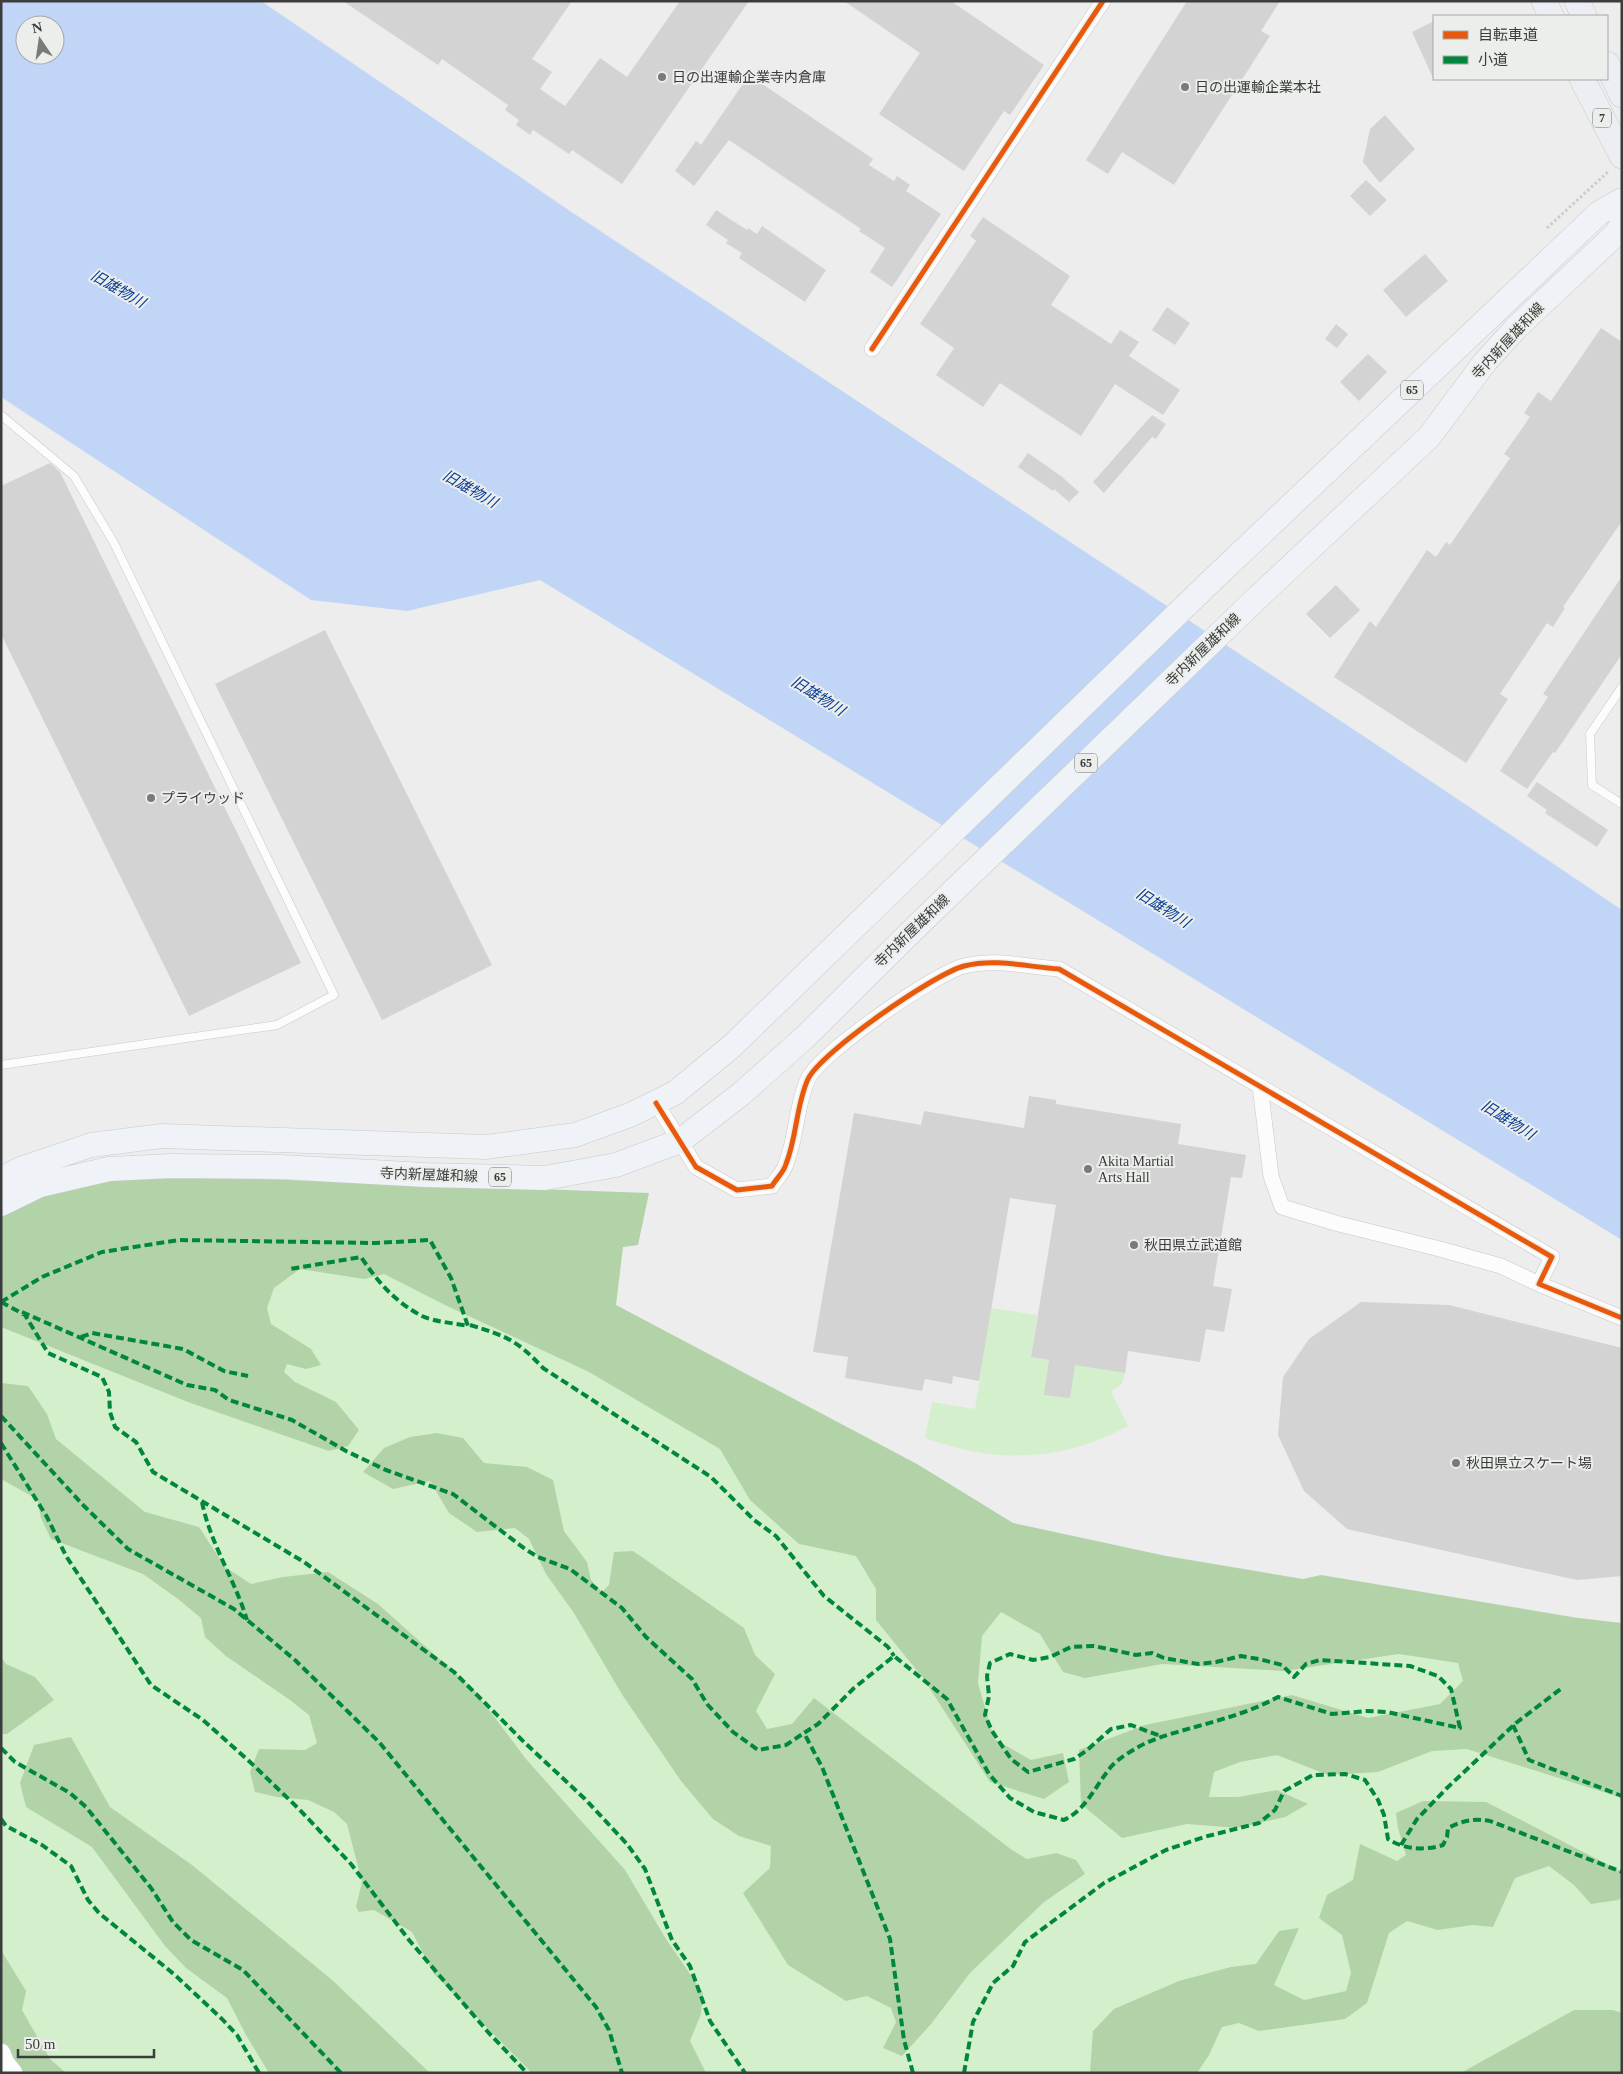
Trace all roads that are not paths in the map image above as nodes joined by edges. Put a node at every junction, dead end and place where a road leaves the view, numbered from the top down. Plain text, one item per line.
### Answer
1 (1103, 1) edge
2 (1544, 1) edge
3 (1577, 1) edge
4 (1551, 15) edge
5 (1584, 15) edge
6 (1608, 66) edge
7 (1582, 80) edge
8 (1622, 95) edge
9 (1618, 161) edge
10 (1622, 200) edge
11 (1622, 224) edge
12 (872, 349) dead end
13 (1, 415) edge
14 (1622, 687) edge
15 (1622, 804) edge
16 (1, 1065) edge
17 (1260, 1086) junction
18 (656, 1103) junction
19 (680, 1141) junction
20 (1, 1179) edge
21 (1, 1204) edge
22 (1539, 1284) junction
23 (1622, 1318) edge
24 (1, 2053) edge
25 (10, 2072) edge

1 - 12 street
2 - 4 highway
3 - 5 highway
6 - 8 highway, 7
7 - 9 highway, 7
10 - 18 main road, 寺内新屋雄和線 / 65
11 - 19 main road, 寺内新屋雄和線 / 65
13 - 16 lane
14 - 15 lane
17 - 19 street
17 - 22 street
17 - 22 street
18 - 19 street
18 - 20 main road, 寺内新屋雄和線 / 65
19 - 21 main road, 寺内新屋雄和線 / 65
22 - 23 street
24 - 25 street

